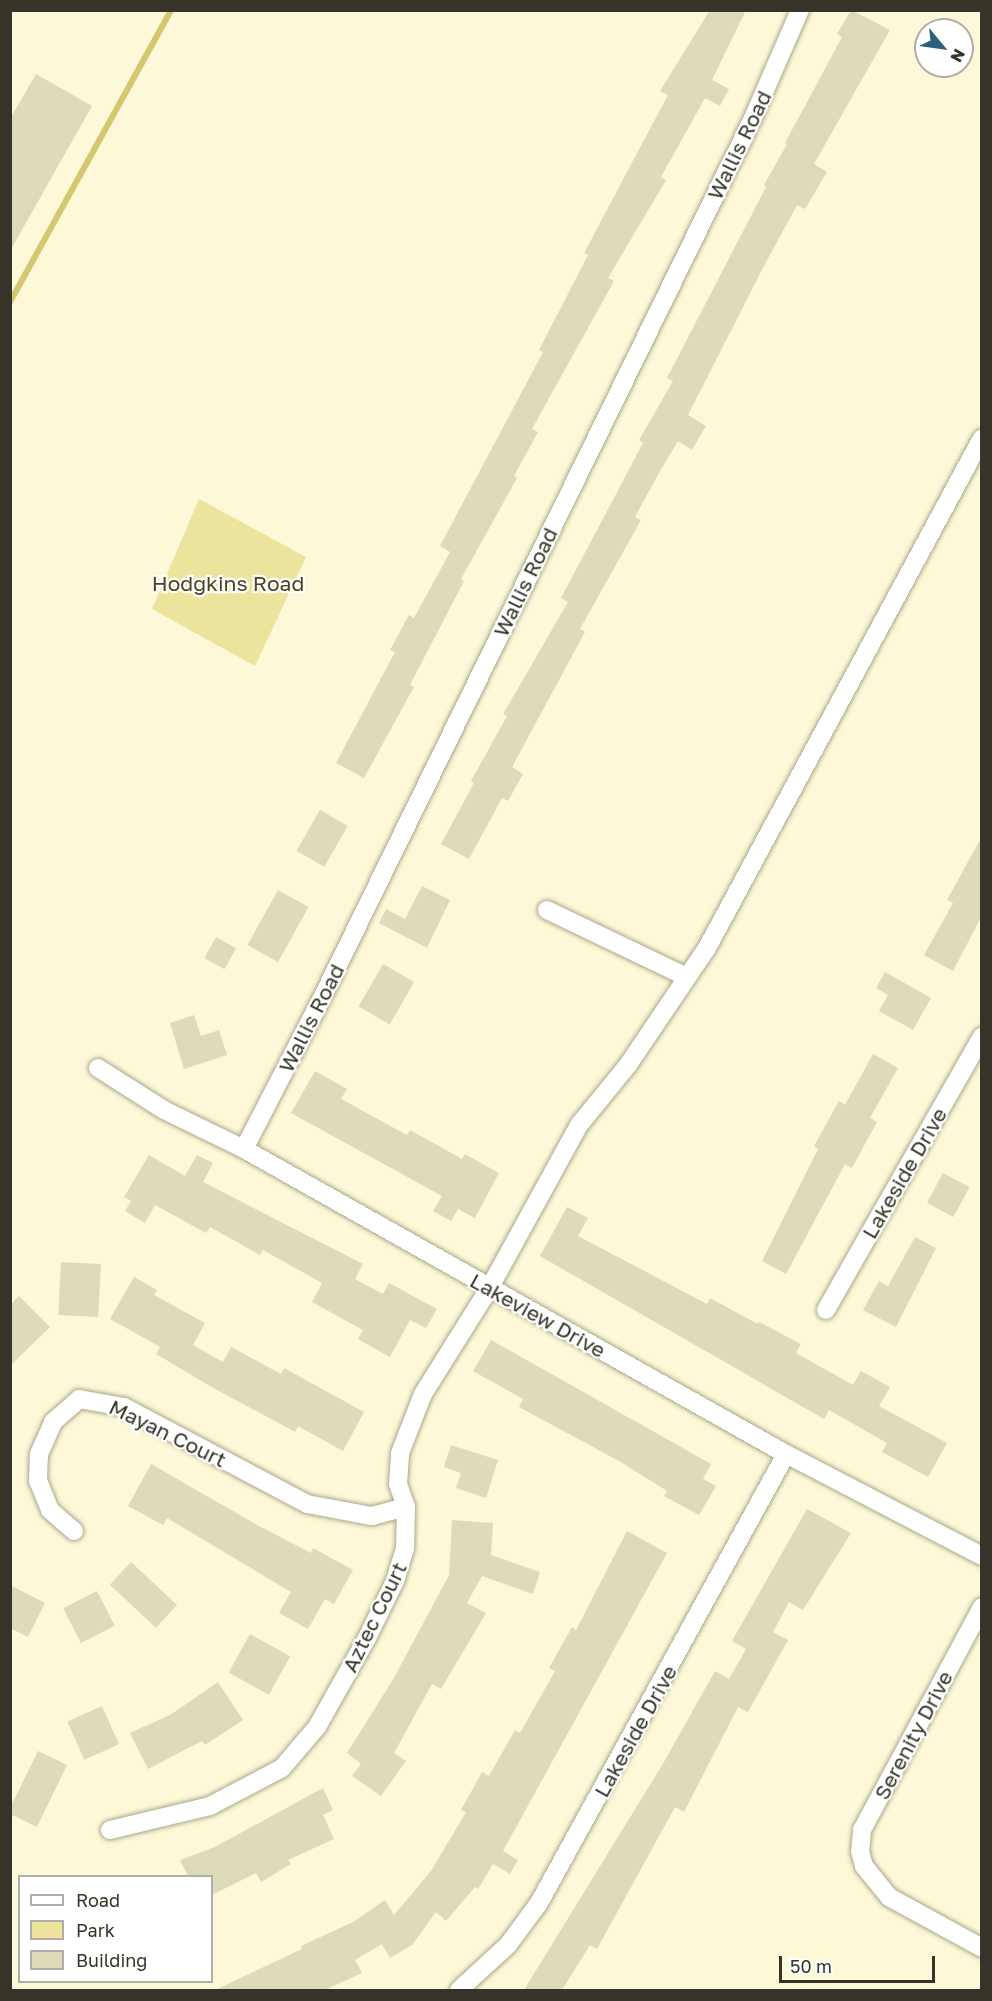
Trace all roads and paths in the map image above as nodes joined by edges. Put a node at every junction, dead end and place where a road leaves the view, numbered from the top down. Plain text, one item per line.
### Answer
1 (800, 10) edge
2 (981, 438) edge
3 (547, 910) dead end
4 (687, 977) junction
5 (981, 1036) edge
6 (98, 1068) dead end
7 (244, 1149) junction
8 (490, 1287) junction
9 (826, 1310) dead end
10 (786, 1454) junction
11 (406, 1507) junction
12 (74, 1531) dead end
13 (981, 1556) edge
14 (981, 1607) edge
15 (110, 1830) dead end
16 (981, 1948) edge
17 (459, 1990) edge

1 - 7 street, Wallis Road
2 - 4 street, Aztec Court
3 - 4 street
4 - 8 street, Aztec Court
5 - 9 street, Lakeside Drive
6 - 7 street, Lakeview Drive
7 - 8 street, Lakeview Drive
8 - 10 street, Lakeview Drive
8 - 11 street, Aztec Court
10 - 13 street, Lakeview Drive
10 - 17 street, Lakeside Drive
11 - 12 street, Mayan Court
11 - 15 street, Aztec Court
14 - 16 street, Serenity Drive

